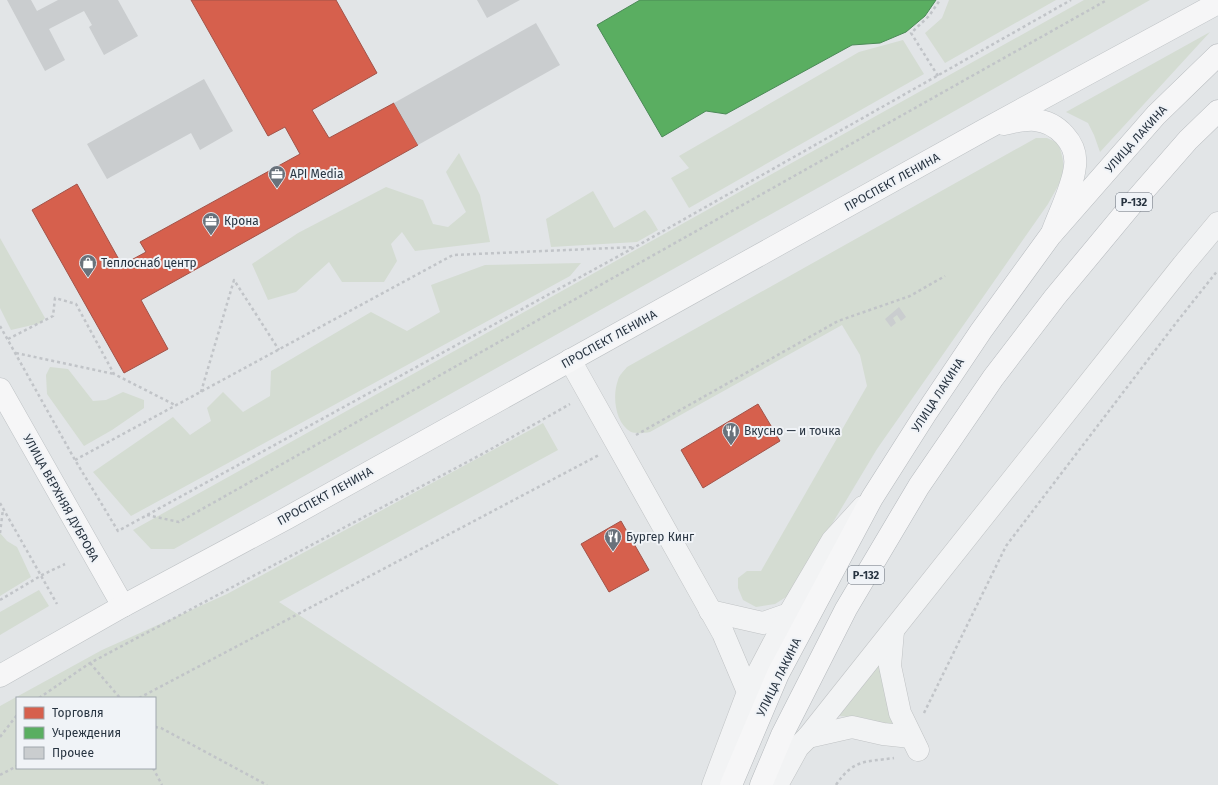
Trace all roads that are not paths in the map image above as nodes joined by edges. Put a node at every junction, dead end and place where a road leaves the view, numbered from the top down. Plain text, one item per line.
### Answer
1 (1214, 6) edge
2 (1218, 55) edge
3 (1218, 111) edge
4 (984, 130) junction
5 (1218, 223) edge
6 (1050, 236) junction
7 (570, 360) junction
8 (0, 389) edge
9 (872, 498) junction
10 (123, 606) junction
11 (710, 611) junction
12 (789, 614) junction
13 (893, 631) junction
14 (0, 676) edge
15 (748, 692) junction
16 (808, 737) junction
17 (713, 785) edge
18 (731, 785) edge
19 (761, 785) edge
20 (777, 785) edge

1 - 4 main road, ПРОСПЕКТ ЛЕНИНА
2 - 6 main road, УЛИЦА ЛАКИНА / Р-132
3 - 19 main road, Р-132
4 - 6 main road
4 - 7 main road, ПРОСПЕКТ ЛЕНИНА
5 - 13 street
6 - 9 main road, УЛИЦА ЛАКИНА / Р-132
7 - 10 main road, ПРОСПЕКТ ЛЕНИНА
7 - 11 street
8 - 10 main road, УЛИЦА ВЕРХНЯЯ ДУБРОВА
9 - 12 street
9 - 18 main road, УЛИЦА ЛАКИНА / Р-132
10 - 14 main road, ПРОСПЕКТ ЛЕНИНА
11 - 12 street
11 - 15 street
12 - 15 street
13 - 16 street
13 - 16 street
15 - 17 street
16 - 20 street

